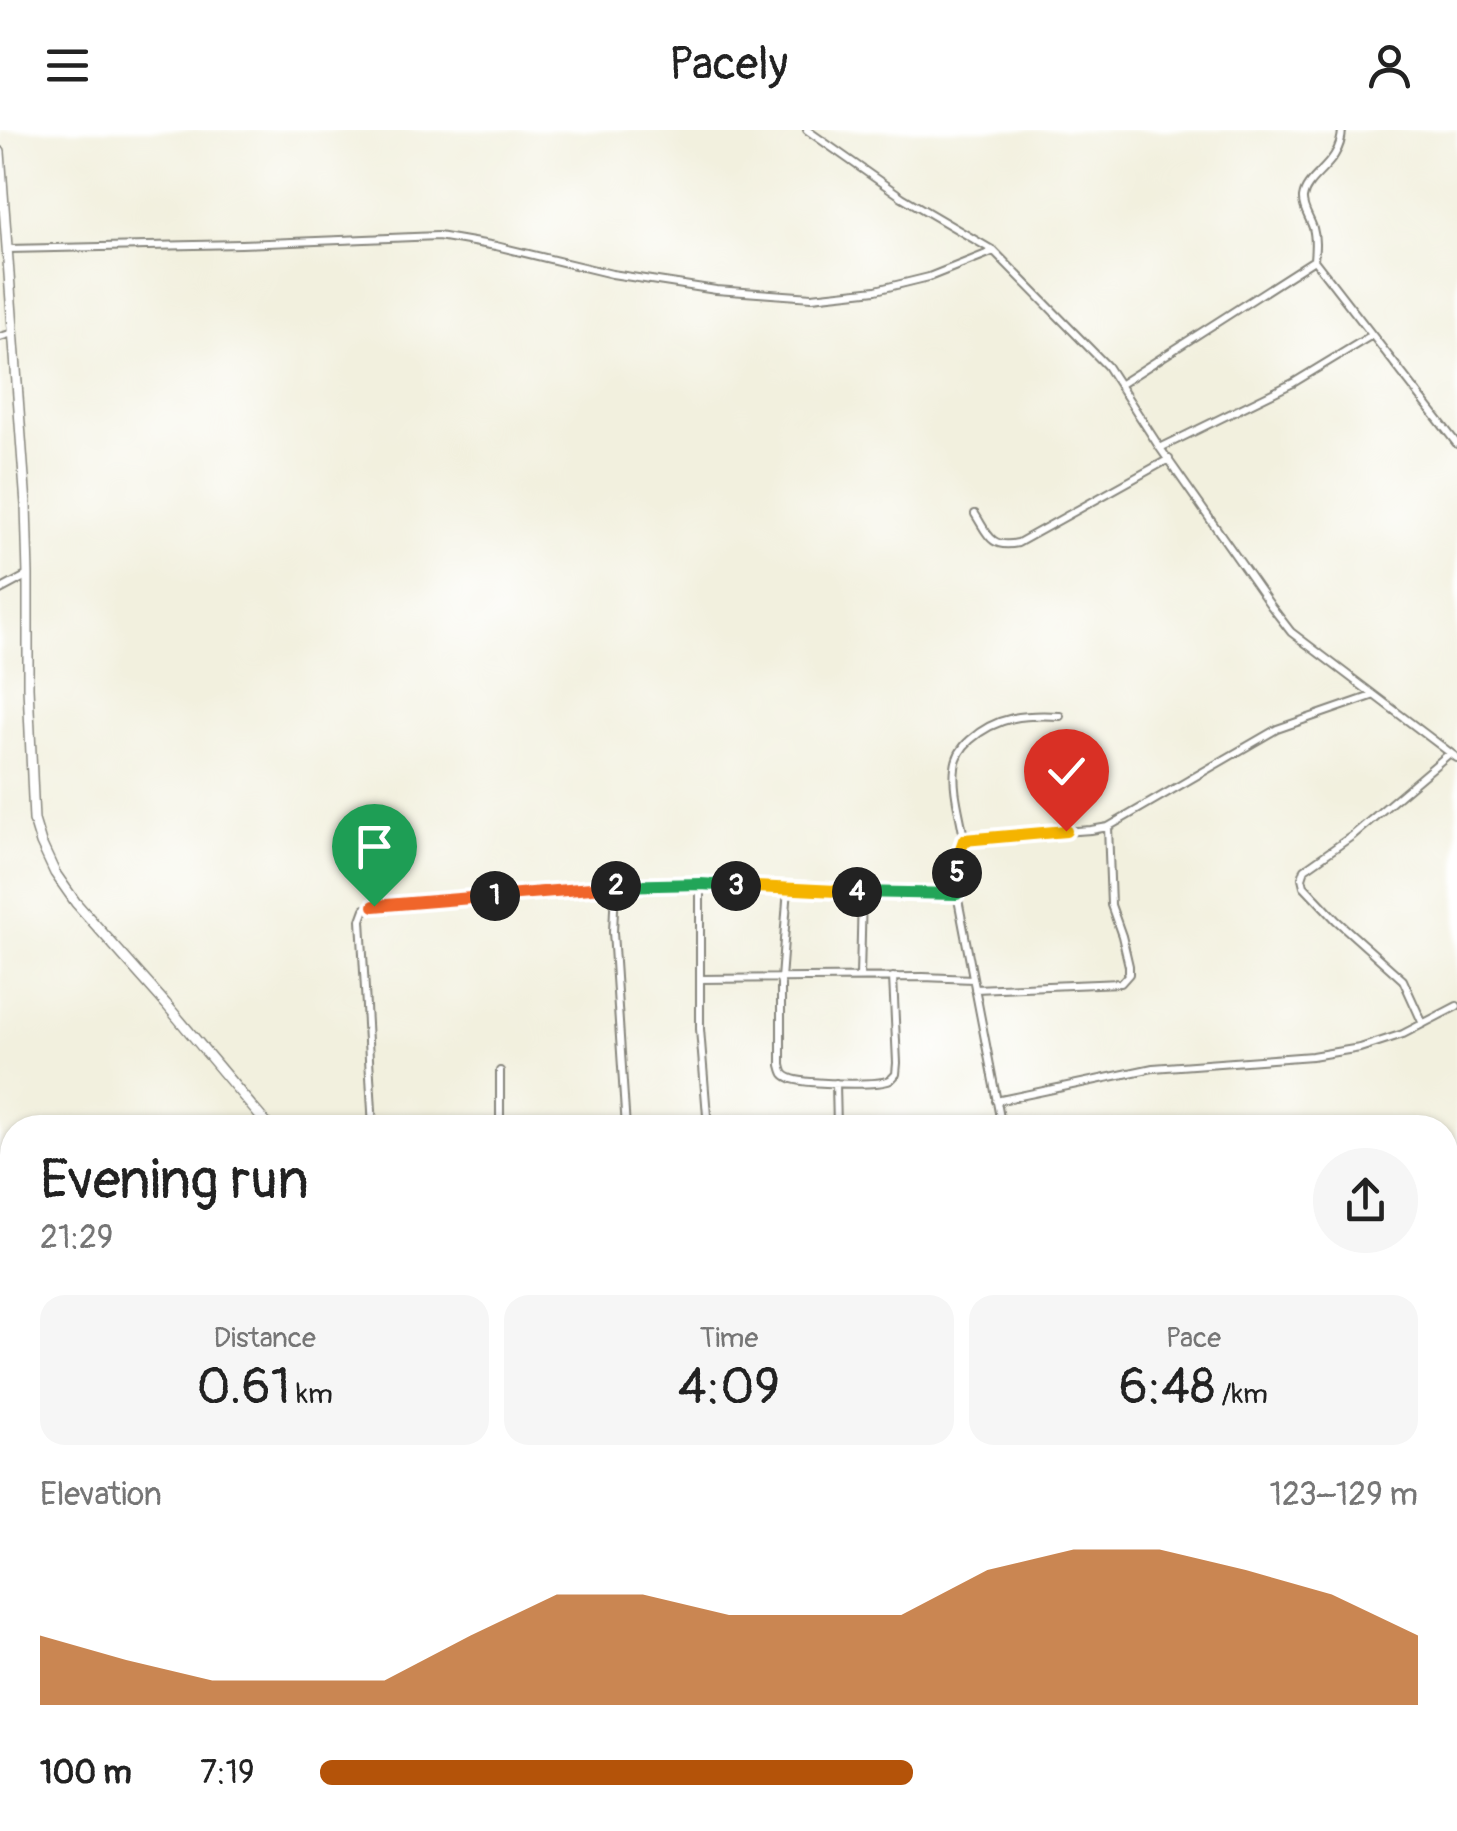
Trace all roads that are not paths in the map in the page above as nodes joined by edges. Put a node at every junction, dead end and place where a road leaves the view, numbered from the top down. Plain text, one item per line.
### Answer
1 (807, 130) edge
2 (1342, 130) edge
3 (0, 152) edge
4 (8, 249) junction
5 (994, 251) junction
6 (1314, 260) junction
7 (13, 334) junction
8 (1372, 335) junction
9 (0, 337) edge
10 (1119, 385) junction
11 (1457, 444) edge
12 (1160, 448) junction
13 (1168, 460) junction
14 (975, 514) dead end
15 (28, 575) junction
16 (0, 590) edge
17 (1373, 695) junction
18 (1060, 716) dead end
19 (1454, 756) edge
20 (1108, 826) junction
21 (964, 840) junction
22 (700, 884) junction
23 (614, 886) junction
24 (788, 888) junction
25 (862, 892) junction
26 (957, 894) junction
27 (860, 977) junction
28 (892, 977) junction
29 (700, 979) junction
30 (781, 979) junction
31 (973, 979) junction
32 (975, 989) junction
33 (1457, 1006) edge
34 (1423, 1024) junction
35 (500, 1071) dead end
36 (836, 1083) junction
37 (996, 1100) junction
38 (259, 1115) edge
39 (373, 1115) edge
40 (500, 1115) edge
41 (625, 1115) edge
42 (707, 1115) edge
43 (836, 1115) edge
44 (999, 1115) edge

1 - 5 street
2 - 6 street
3 - 4 street
4 - 5 street
4 - 7 street
5 - 10 street
6 - 8 street
6 - 10 street
7 - 9 street
7 - 15 street
8 - 11 street
8 - 12 street
10 - 12 street
12 - 13 street
13 - 14 street
13 - 17 street
15 - 16 street
15 - 38 street
17 - 19 street
17 - 20 street
18 - 21 street
19 - 34 street
20 - 21 street
20 - 32 street
21 - 26 street
22 - 23 street
22 - 24 street
22 - 29 street
23 - 39 street
23 - 41 street
24 - 25 street
24 - 30 street
25 - 26 street
25 - 27 street
26 - 31 street
27 - 28 street
27 - 30 street
28 - 31 street
28 - 36 street
29 - 30 street
29 - 42 street
30 - 36 street
31 - 32 street
32 - 37 street
33 - 34 street
34 - 37 street
35 - 40 street
36 - 43 street
37 - 44 street

